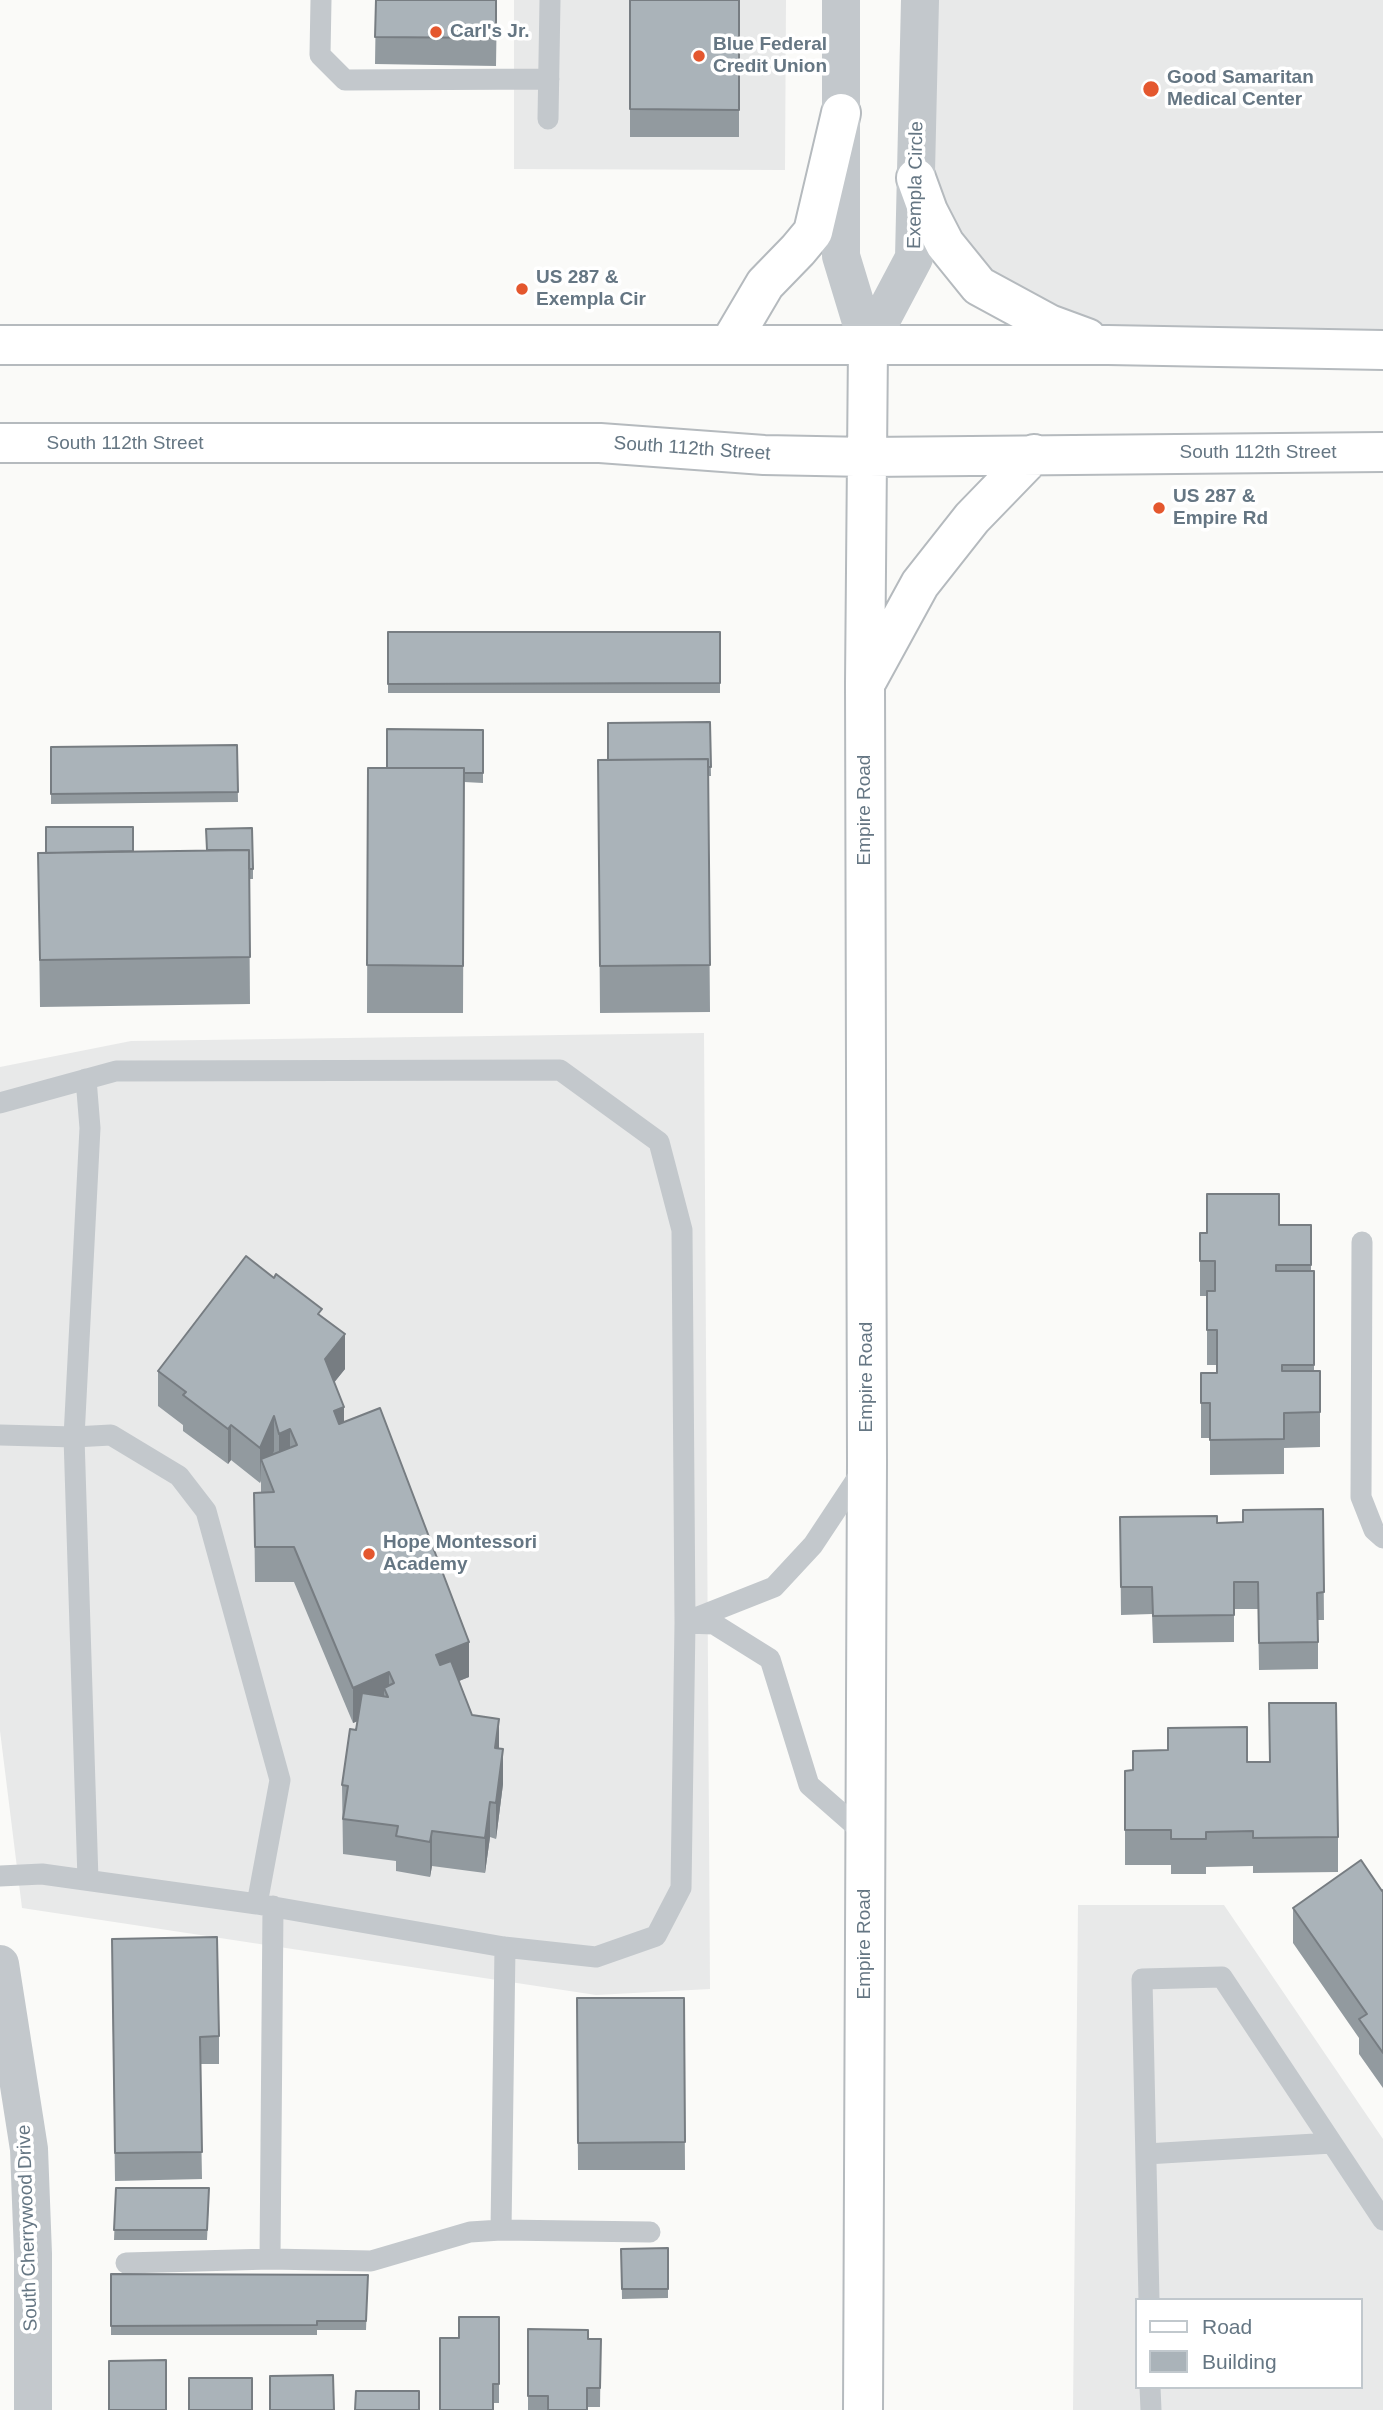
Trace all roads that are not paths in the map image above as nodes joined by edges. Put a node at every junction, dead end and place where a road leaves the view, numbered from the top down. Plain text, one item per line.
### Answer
1 (321, 0) edge
2 (550, 0) edge
3 (841, 0) edge
4 (920, 0) edge
5 (549, 79) junction
6 (841, 113) junction
7 (548, 120) dead end
8 (916, 178) junction
9 (0, 345) edge
10 (729, 345) junction
11 (868, 345) junction
12 (1108, 345) junction
13 (1383, 350) edge
14 (0, 443) edge
15 (1383, 452) edge
16 (1034, 454) junction
17 (868, 457) junction
18 (865, 683) junction
19 (86, 1079) junction
20 (0, 1103) edge
21 (1362, 1242) dead end
22 (0, 1435) edge
23 (74, 1437) junction
24 (867, 1463) junction
25 (1383, 1538) edge
26 (685, 1623) junction
27 (866, 1835) junction
28 (0, 1876) edge
29 (89, 1880) junction
30 (265, 1905) junction
31 (505, 1947) junction
32 (0, 1964) edge
33 (1332, 2143) junction
34 (1146, 2154) junction
35 (1383, 2220) edge
36 (501, 2230) junction
37 (650, 2232) dead end
38 (270, 2259) junction
39 (127, 2263) dead end
40 (1149, 2298) edge
41 (1150, 2389) edge
42 (33, 2410) edge
43 (863, 2410) edge
44 (1151, 2410) edge

1 - 5 lane
2 - 5 lane
3 - 6 street
4 - 8 street, Exempla Circle
5 - 7 lane
6 - 10 main road
6 - 11 street
8 - 11 street, Exempla Circle
8 - 12 main road
9 - 10 main road
10 - 11 main road
11 - 12 main road
11 - 17 main road, Empire Road
12 - 13 main road
14 - 17 main road, South 112th Street
15 - 16 main road, South 112th Street
16 - 17 main road, South 112th Street
16 - 18 main road
17 - 18 main road, Empire Road
18 - 24 main road, Empire Road
19 - 20 lane
19 - 23 lane
19 - 26 lane
21 - 25 lane
22 - 23 lane
23 - 29 lane
23 - 30 lane
24 - 26 lane
24 - 27 main road, Empire Road
26 - 27 lane
26 - 31 lane
27 - 43 main road, Empire Road
28 - 29 lane
29 - 30 lane
30 - 31 lane
30 - 38 lane
31 - 36 lane
32 - 42 street, South Cherrywood Drive
33 - 34 lane
33 - 34 lane
33 - 35 lane
34 - 40 lane
36 - 37 lane
36 - 38 lane
38 - 39 lane
41 - 44 lane

